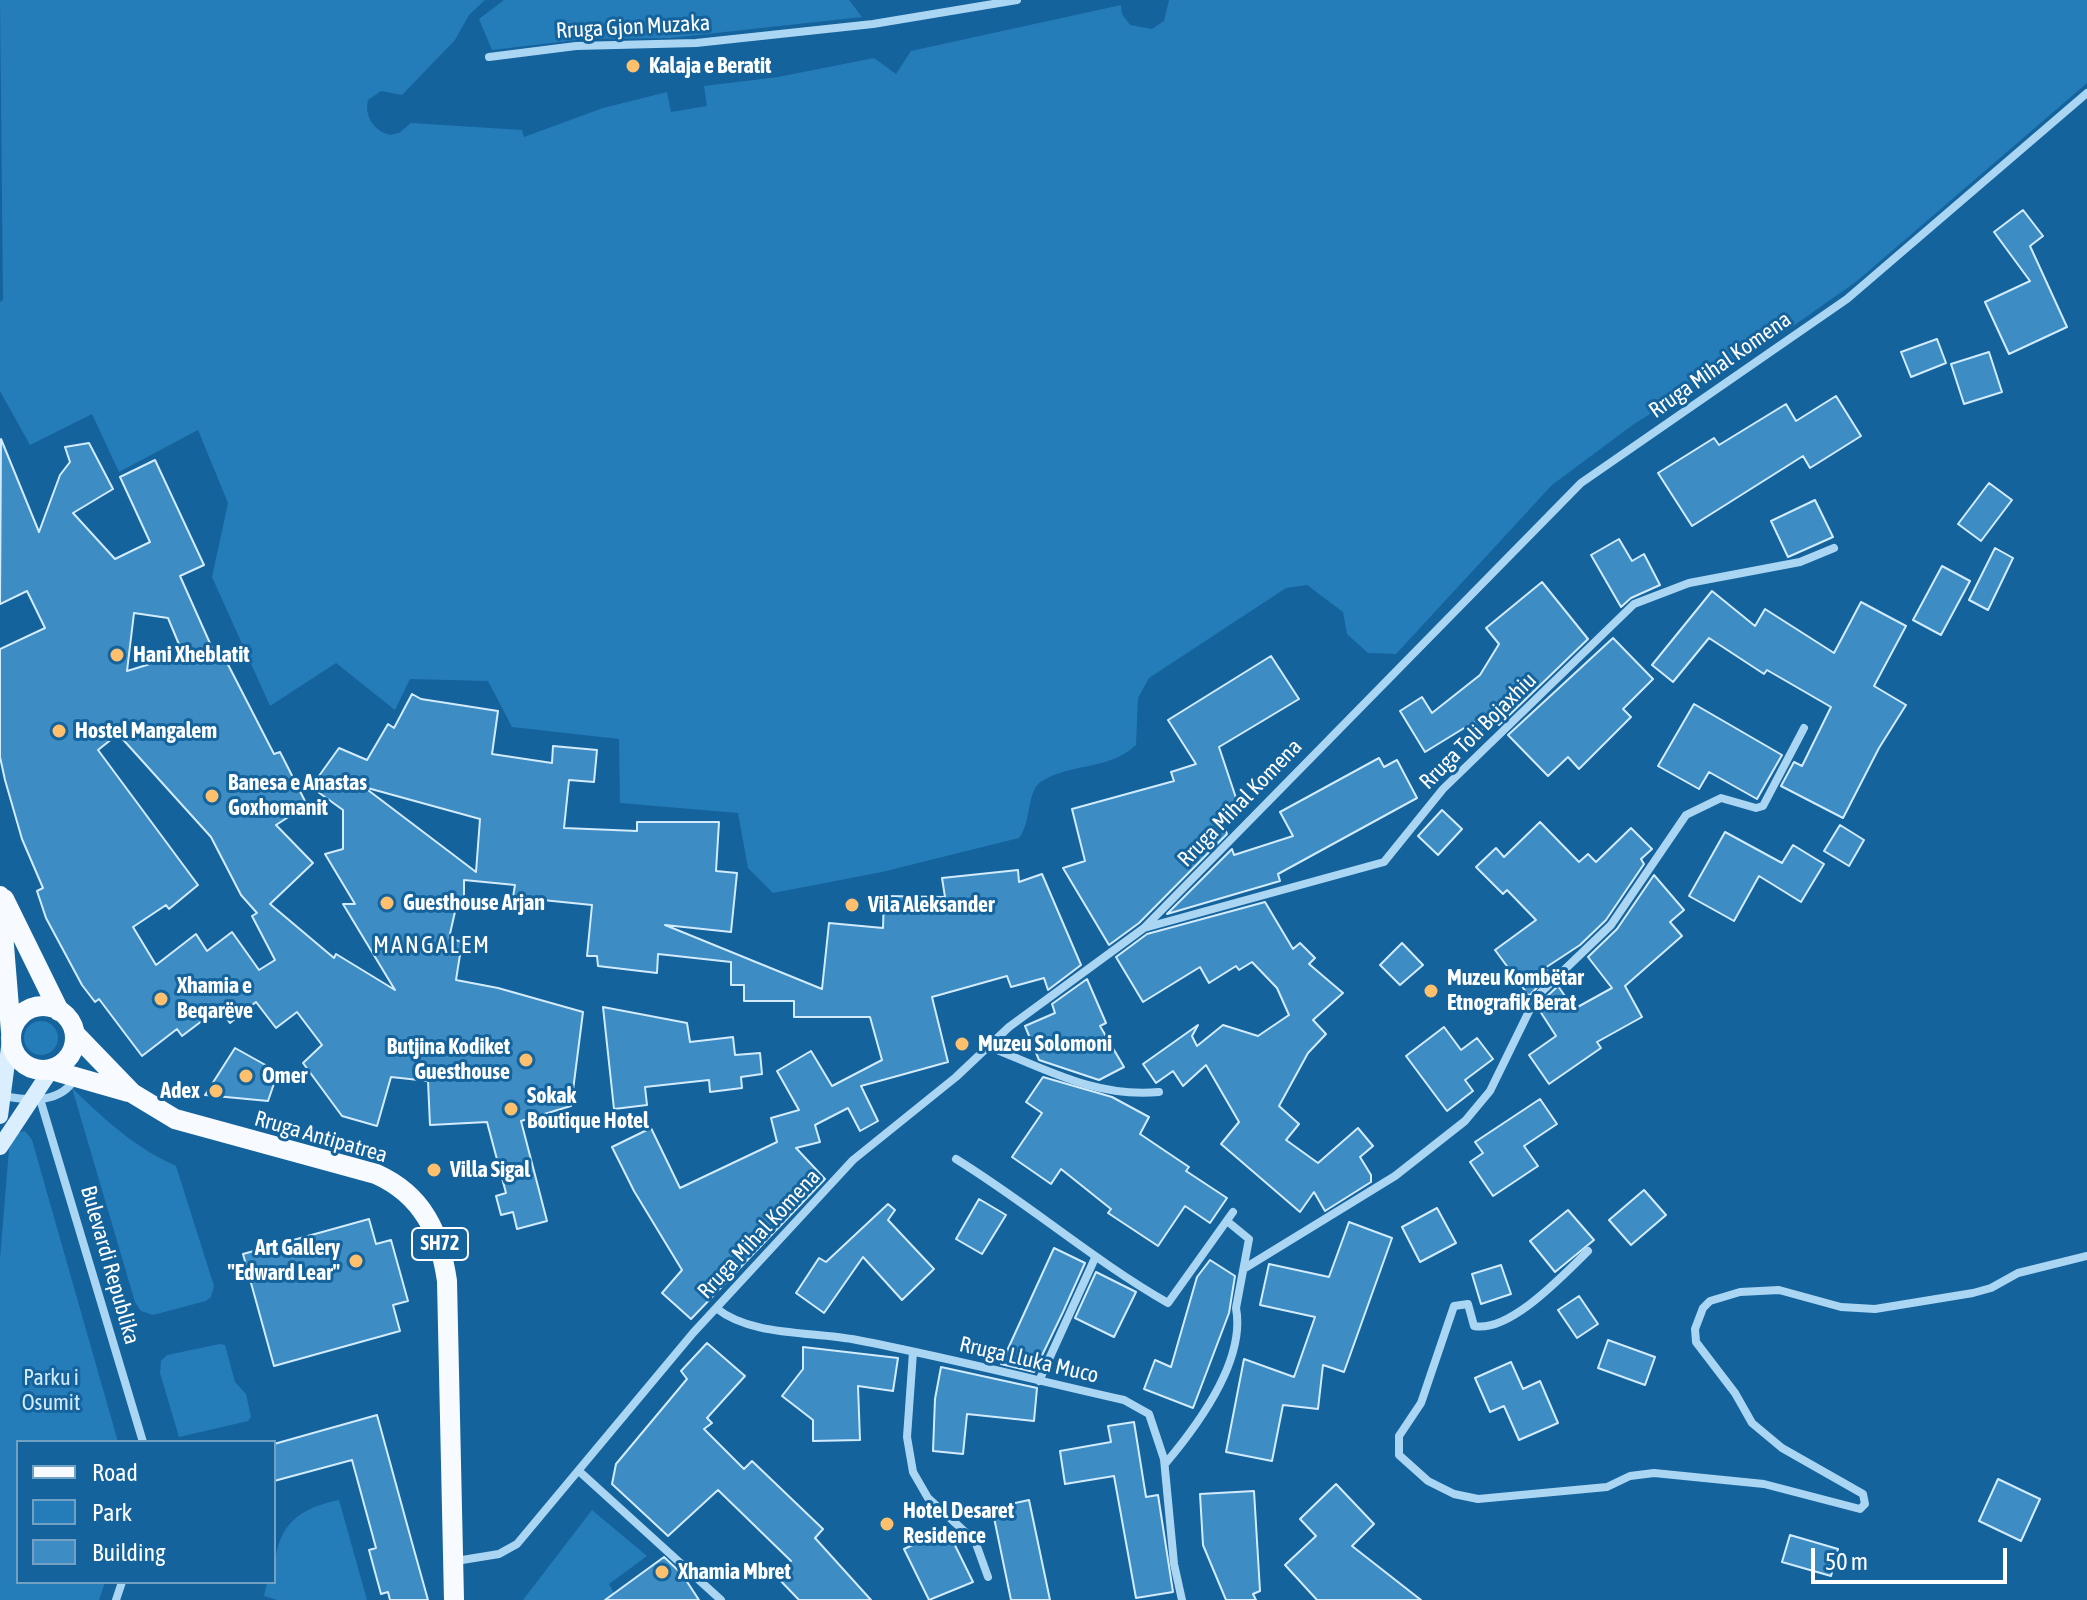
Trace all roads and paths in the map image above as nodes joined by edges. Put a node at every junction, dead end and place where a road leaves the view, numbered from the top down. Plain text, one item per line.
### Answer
1 (1017, 0) edge
2 (489, 57) dead end
3 (2087, 93) edge
4 (1834, 548) dead end
5 (1804, 728) dead end
6 (0, 890) edge
7 (0, 896) edge
8 (1144, 928) junction
9 (59, 1011) junction
10 (11, 1032) junction
11 (75, 1034) junction
12 (990, 1047) junction
13 (51, 1070) junction
14 (76, 1077) junction
15 (1159, 1092) dead end
16 (132, 1093) junction
17 (4, 1096) junction
18 (36, 1100) junction
19 (0, 1116) edge
20 (0, 1147) edge
21 (956, 1159) dead end
22 (1233, 1212) dead end
23 (1227, 1221) junction
24 (1588, 1251) dead end
25 (2087, 1256) edge
26 (1095, 1258) junction
27 (1245, 1268) junction
28 (716, 1308) junction
29 (913, 1352) junction
30 (1039, 1381) junction
31 (142, 1440) edge
32 (1165, 1464) junction
33 (580, 1472) junction
34 (454, 1561) junction
35 (988, 1577) dead end
36 (454, 1600) edge
37 (721, 1600) edge
38 (1182, 1600) edge

1 - 2 street, Rruga Gjon Muzaka
3 - 8 street, Rruga Mihal Komena
4 - 8 street, Rruga Toli Bojaxhiu
5 - 27 street
6 - 9 main road, SH72
7 - 10 main road, SH72
8 - 12 street, Rruga Mihal Komena
9 - 10 main road
9 - 11 main road, SH72
10 - 13 main road, SH72
10 - 17 main road
11 - 13 main road
11 - 16 main road, Rruga Antipatrea / SH72
12 - 15 street
12 - 28 street, Rruga Mihal Komena
13 - 14 main road, SH72
13 - 18 main road
14 - 16 main road, SH72
14 - 18 street
16 - 34 main road, Rruga Antipatrea / SH72
17 - 18 street
17 - 19 main road
18 - 20 main road
18 - 31 street, Bulevardi Republika
21 - 26 street
22 - 23 street
23 - 26 street
23 - 27 street
24 - 25 street
26 - 30 street
27 - 32 street
28 - 29 street, Rruga Lluka Muco
28 - 33 street, Rruga Mihal Komena
29 - 30 street, Rruga Lluka Muco
29 - 35 street
30 - 32 street, Rruga Lluka Muco
32 - 38 street, Rruga Lluka Muco
33 - 34 street, Rruga Mihal Komena
33 - 37 street
34 - 36 main road, Rruga Antipatrea / SH72

